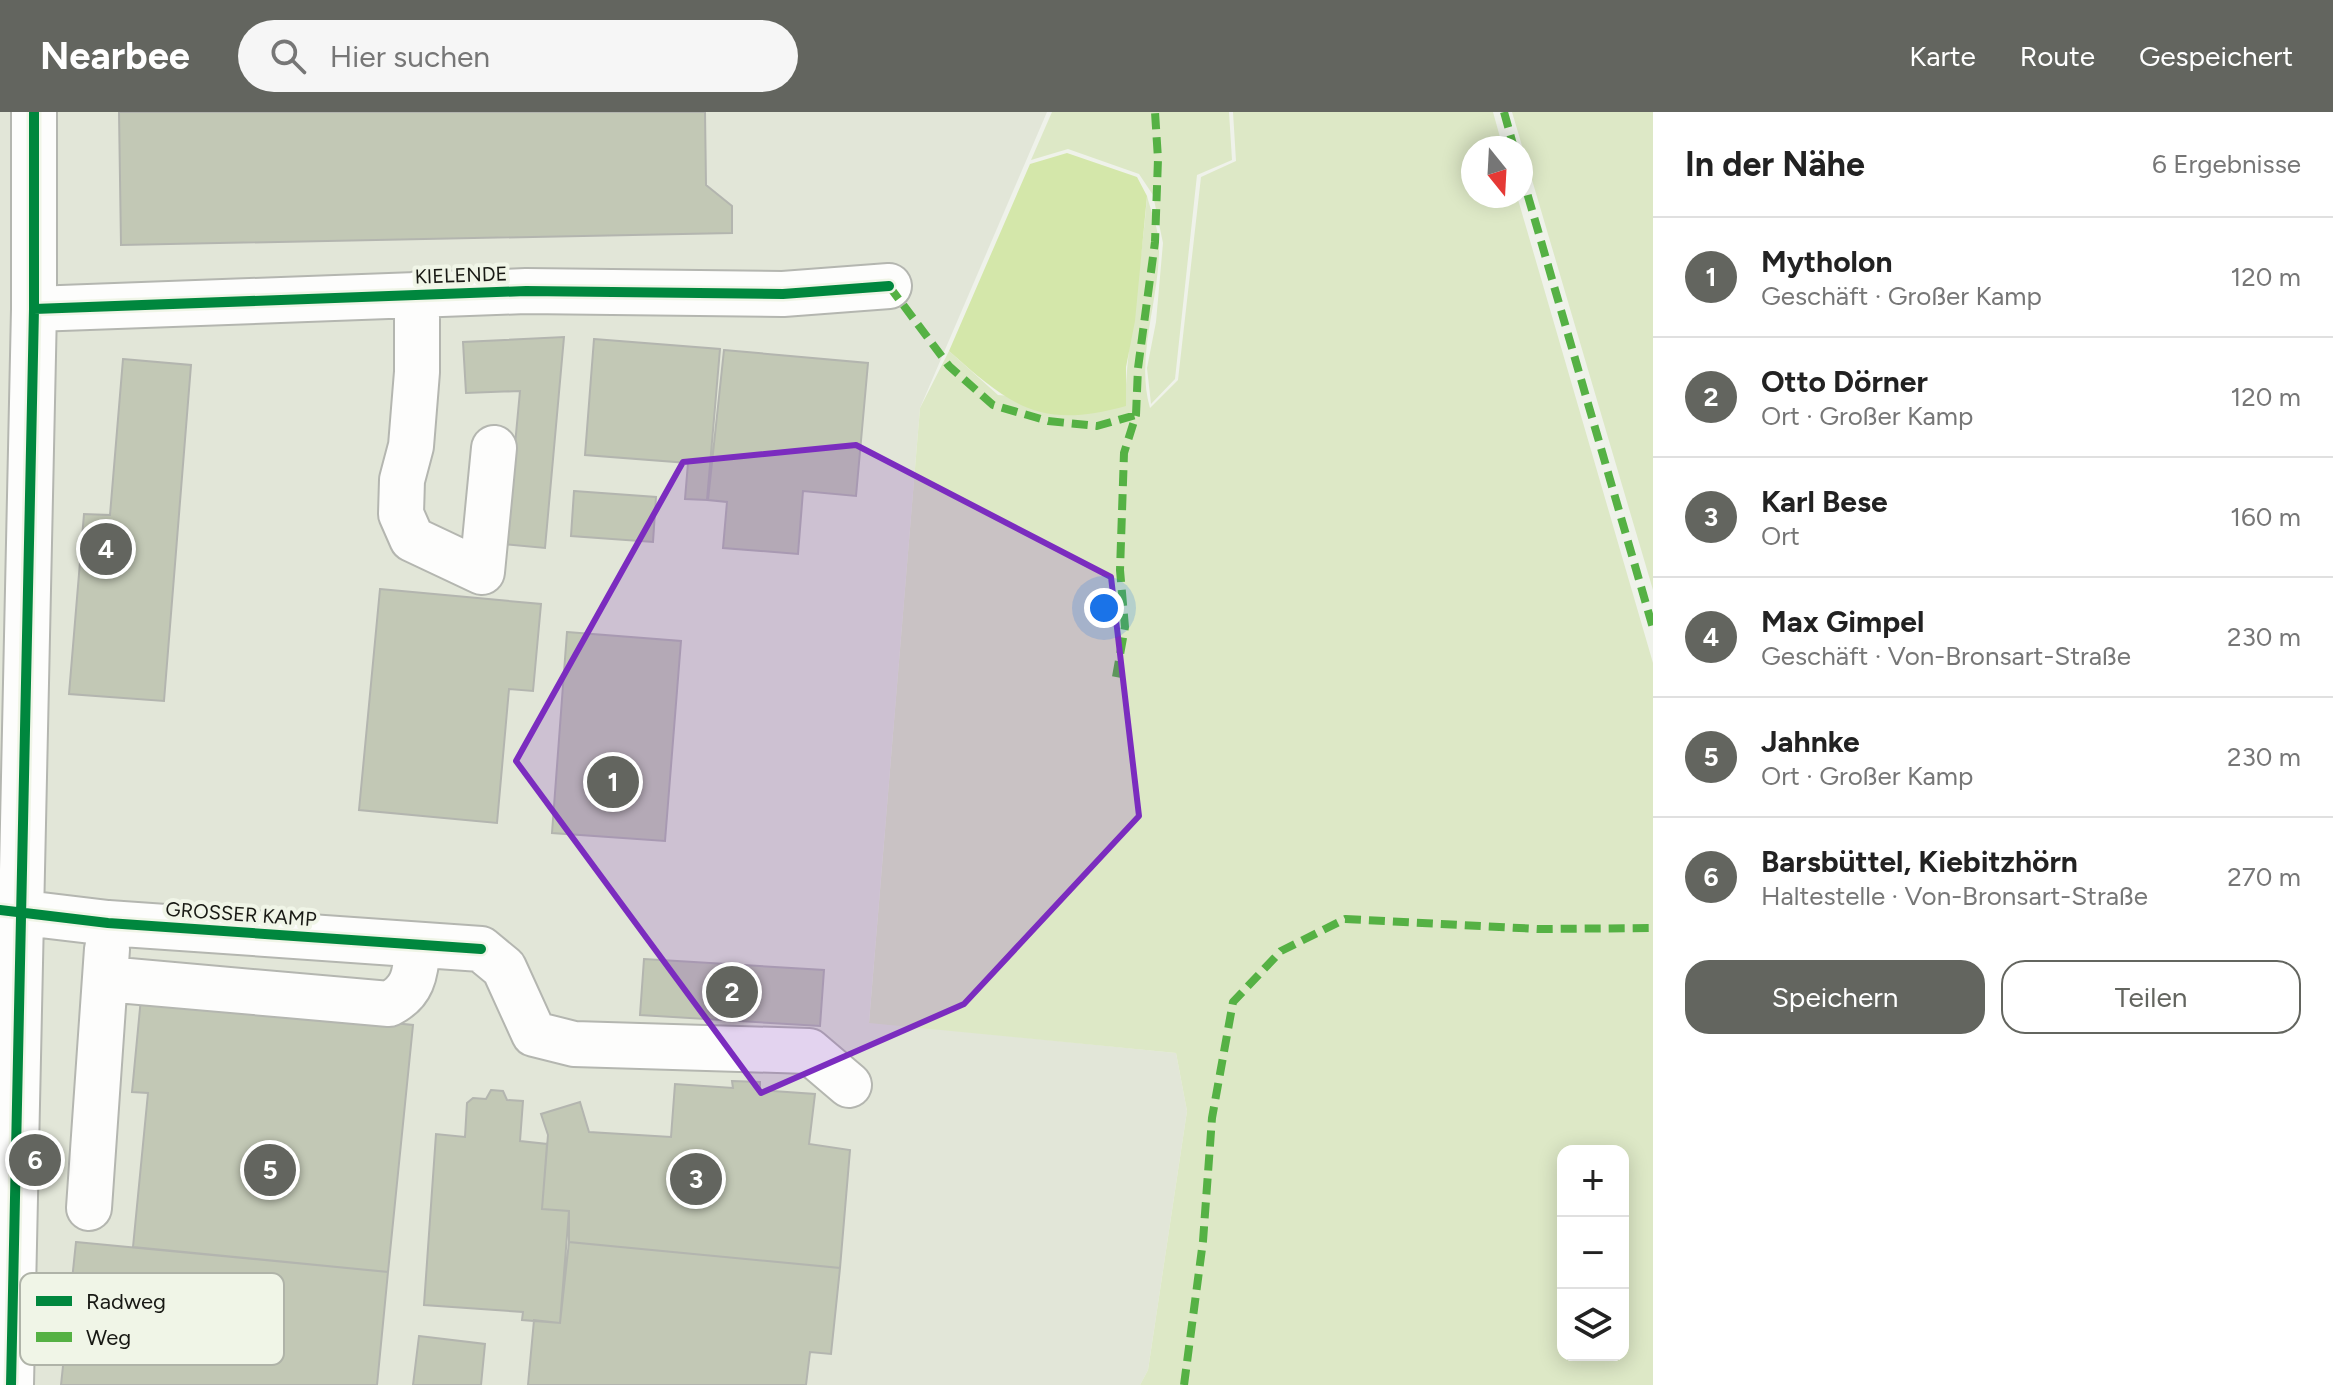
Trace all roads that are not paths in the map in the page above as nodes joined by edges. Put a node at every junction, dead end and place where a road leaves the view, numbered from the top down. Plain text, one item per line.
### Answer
1 (34, 112) edge
2 (889, 286) dead end
3 (417, 294) junction
4 (34, 309) junction
5 (494, 448) dead end
6 (11, 911) edge
7 (108, 923) junction
8 (418, 945) junction
9 (106, 979) junction
10 (9, 1006) edge
11 (849, 1085) dead end
12 (89, 1208) dead end
13 (11, 1385) edge

1 - 4 street
2 - 3 street, KIELENDE
3 - 4 street, KIELENDE
3 - 5 street
4 - 6 street
6 - 7 street, GROSSER KAMP
6 - 10 street
7 - 8 street, GROSSER KAMP
7 - 9 street
8 - 9 street
8 - 11 street, GROSSER KAMP
9 - 12 street
10 - 13 street

